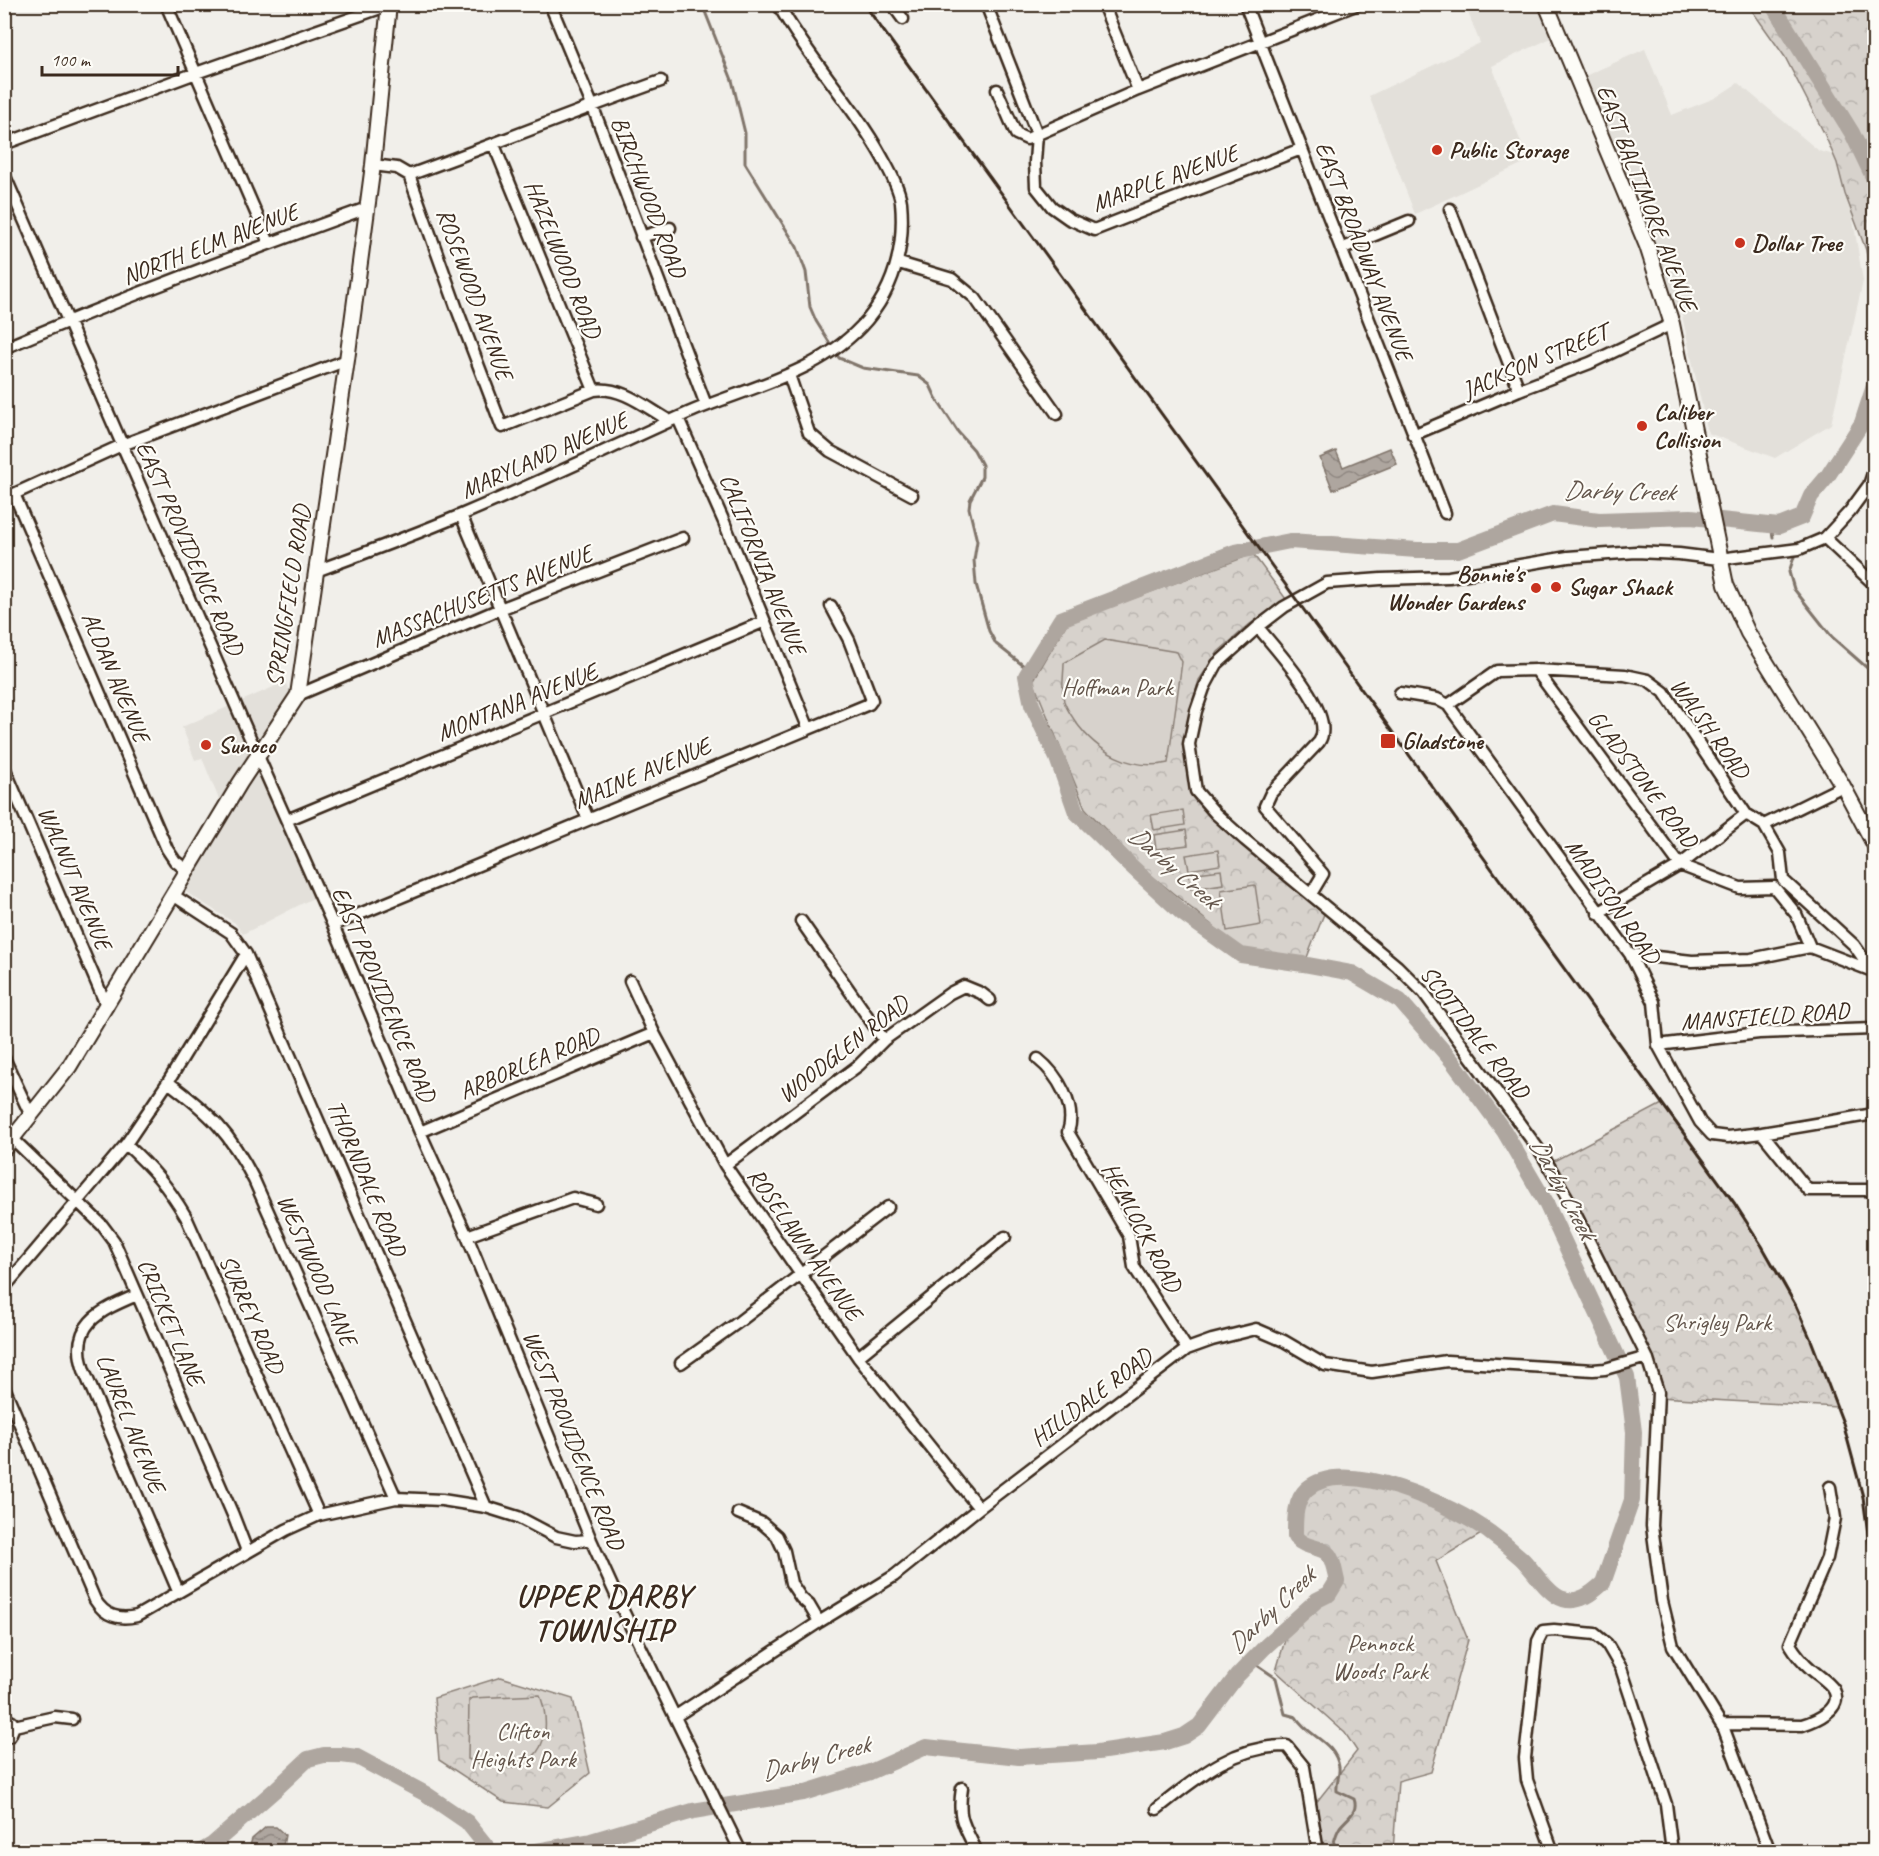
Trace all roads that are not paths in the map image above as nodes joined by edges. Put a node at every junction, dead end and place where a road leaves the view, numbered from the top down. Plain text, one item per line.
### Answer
1 (166, 4) edge
2 (550, 4) edge
3 (778, 4) edge
4 (892, 4) edge
5 (986, 4) edge
6 (1103, 4) edge
7 (1245, 4) edge
8 (1546, 4) edge
9 (389, 5) edge
10 (1354, 5) edge
11 (903, 19) dead end
12 (1260, 43) junction
13 (196, 73) junction
14 (661, 81) dead end
15 (997, 90) dead end
16 (1138, 90) junction
17 (592, 105) junction
18 (1037, 135) junction
19 (4, 144) edge
20 (494, 145) junction
21 (1301, 149) junction
22 (373, 165) junction
23 (4, 174) edge
24 (409, 175) junction
25 (367, 208) junction
26 (1450, 209) dead end
27 (1409, 221) dead end
28 (670, 228) dead end
29 (641, 237) junction
30 (269, 243) junction
31 (1341, 249) junction
32 (898, 263) junction
33 (68, 321) junction
34 (1672, 324) junction
35 (4, 348) edge
36 (347, 360) junction
37 (789, 375) junction
38 (594, 390) junction
39 (1520, 390) junction
40 (706, 405) junction
41 (1057, 414) dead end
42 (674, 420) junction
43 (1413, 435) junction
44 (122, 446) junction
45 (1875, 470) edge
46 (9, 495) edge
47 (912, 495) dead end
48 (1444, 513) dead end
49 (461, 515) junction
50 (683, 538) dead end
51 (1825, 538) junction
52 (1718, 553) junction
53 (316, 571) junction
54 (1875, 584) edge
55 (831, 606) dead end
56 (500, 609) junction
57 (764, 622) junction
58 (1258, 627) junction
59 (1536, 670) junction
60 (1400, 693) dead end
61 (298, 695) junction
62 (1448, 705) junction
63 (544, 714) junction
64 (808, 727) junction
65 (258, 756) junction
66 (4, 767) edge
67 (1843, 786) junction
68 (1746, 814) junction
69 (588, 819) junction
70 (287, 820) junction
71 (1764, 825) junction
72 (1875, 844) edge
73 (1680, 865) junction
74 (188, 871) junction
75 (1778, 884) junction
76 (1311, 894) junction
77 (173, 895) junction
78 (1599, 913) junction
79 (801, 921) dead end
80 (333, 924) junction
81 (1810, 947) junction
82 (246, 954) junction
83 (1630, 954) junction
84 (1874, 973) edge
85 (630, 981) dead end
86 (990, 1000) dead end
87 (107, 1007) junction
88 (1875, 1029) edge
89 (654, 1033) junction
90 (884, 1040) junction
91 (1658, 1045) junction
92 (4, 1058) edge
93 (1038, 1059) dead end
94 (168, 1082) junction
95 (1875, 1114) edge
96 (31, 1116) junction
97 (420, 1132) junction
98 (1762, 1133) junction
99 (9, 1144) edge
100 (126, 1144) junction
101 (725, 1165) junction
102 (1875, 1190) edge
103 (77, 1201) junction
104 (596, 1203) dead end
105 (888, 1207) dead end
106 (467, 1236) junction
107 (1005, 1237) dead end
108 (800, 1274) junction
109 (4, 1288) edge
110 (136, 1295) junction
111 (1188, 1349) junction
112 (858, 1357) junction
113 (1644, 1358) junction
114 (681, 1363) dead end
115 (4, 1387) edge
116 (1830, 1487) dead end
117 (396, 1498) junction
118 (486, 1507) junction
119 (979, 1508) junction
120 (738, 1512) dead end
121 (319, 1515) junction
122 (591, 1540) junction
123 (247, 1551) junction
124 (178, 1591) junction
125 (819, 1622) junction
126 (676, 1716) junction
127 (4, 1718) edge
128 (72, 1719) dead end
129 (1721, 1724) junction
130 (14, 1726) junction
131 (4, 1738) edge
132 (962, 1788) dead end
133 (1157, 1809) dead end
134 (1668, 1850) edge
135 (741, 1851) edge
136 (977, 1851) edge
137 (1318, 1851) edge
138 (1553, 1851) edge
139 (1770, 1851) edge

1 - 13 street
2 - 17 street, BIRCHWOOD ROAD
3 - 32 street, MARYLAND AVENUE
4 - 11 street
5 - 18 street
6 - 16 street
7 - 12 street, EAST BROADWAY AVENUE
8 - 34 main road, EAST BALTIMORE AVENUE
9 - 13 street
9 - 22 main road, SPRINGFIELD ROAD
10 - 12 street
12 - 16 street
12 - 21 street, EAST BROADWAY AVENUE
13 - 19 street
13 - 30 street
14 - 17 street
15 - 18 street
16 - 18 street
17 - 20 street
17 - 29 street, BIRCHWOOD ROAD
18 - 21 street, MARPLE AVENUE
20 - 24 street
20 - 38 street, HAZELWOOD ROAD
21 - 31 street, EAST BROADWAY AVENUE
22 - 24 street
22 - 25 main road, SPRINGFIELD ROAD
23 - 33 street, EAST PROVIDENCE ROAD
24 - 38 street, ROSEWOOD AVENUE
25 - 30 street, NORTH ELM AVENUE
25 - 36 main road, SPRINGFIELD ROAD
26 - 39 street
27 - 31 street
28 - 29 street
29 - 40 street, BIRCHWOOD ROAD
30 - 33 street, NORTH ELM AVENUE
31 - 43 street, EAST BROADWAY AVENUE
32 - 37 street, MARYLAND AVENUE
32 - 41 street
33 - 35 street, NORTH ELM AVENUE
33 - 44 street, EAST PROVIDENCE ROAD
34 - 39 street, JACKSON STREET
34 - 52 main road, EAST BALTIMORE AVENUE
36 - 44 street
36 - 53 main road, SPRINGFIELD ROAD
37 - 40 street, MARYLAND AVENUE
37 - 47 street
38 - 42 street
39 - 43 street, JACKSON STREET
40 - 42 street, MARYLAND AVENUE
42 - 49 street, MARYLAND AVENUE
42 - 57 street, CALIFORNIA AVENUE
43 - 48 street, EAST BROADWAY AVENUE
44 - 46 street
44 - 65 street, EAST PROVIDENCE ROAD
45 - 51 street
46 - 74 street, ALDAN AVENUE
49 - 53 street, MARYLAND AVENUE
49 - 56 street
50 - 56 street, MASSACHUSETTS AVENUE
51 - 52 street, SCOTTDALE ROAD
51 - 54 street
52 - 58 street, SCOTTDALE ROAD
52 - 67 main road, EAST BALTIMORE AVENUE
53 - 61 main road, SPRINGFIELD ROAD
55 - 64 street, MAINE AVENUE
56 - 61 street, MASSACHUSETTS AVENUE
56 - 63 street
57 - 63 street, MONTANA AVENUE
57 - 64 street, CALIFORNIA AVENUE
58 - 76 street
58 - 76 street, SCOTTDALE ROAD
59 - 62 street, WALSH ROAD
59 - 68 street, WALSH ROAD
59 - 73 street, GLADSTONE ROAD
60 - 62 street
61 - 65 main road, SPRINGFIELD ROAD
62 - 78 street, MADISON ROAD
63 - 69 street
63 - 70 street, MONTANA AVENUE
64 - 69 street, MAINE AVENUE
65 - 70 street, EAST PROVIDENCE ROAD
65 - 74 main road, SPRINGFIELD ROAD
66 - 87 street, WALNUT AVENUE
67 - 71 street
67 - 72 main road, EAST BALTIMORE AVENUE
68 - 71 street, WALSH ROAD
68 - 73 street
69 - 80 street, MAINE AVENUE
70 - 80 street, EAST PROVIDENCE ROAD
71 - 75 street, WALSH ROAD
73 - 75 street, GLADSTONE ROAD
73 - 78 street
74 - 77 main road, SPRINGFIELD ROAD
75 - 81 street
75 - 84 street
76 - 113 street, SCOTTDALE ROAD
77 - 82 street, THORNDALE ROAD
77 - 87 main road, SPRINGFIELD ROAD
78 - 83 street, MADISON ROAD
79 - 90 street
80 - 97 street, EAST PROVIDENCE ROAD
81 - 83 street
81 - 84 street
82 - 94 street
82 - 118 street, THORNDALE ROAD
83 - 91 street, MADISON ROAD
85 - 89 street, ROSELAWN AVENUE
86 - 90 street, WOODGLEN ROAD
87 - 96 main road, SPRINGFIELD ROAD
88 - 91 street, MANSFIELD ROAD
89 - 97 street, ARBORLEA ROAD
89 - 101 street, ROSELAWN AVENUE
90 - 101 street, WOODGLEN ROAD
91 - 98 street, MADISON ROAD
92 - 96 street
93 - 111 street, HEMLOCK ROAD
94 - 100 street
94 - 117 street, WESTWOOD LANE
95 - 98 street
96 - 99 main road, SPRINGFIELD ROAD
97 - 106 street, EAST PROVIDENCE ROAD
98 - 102 street
99 - 103 street, CRICKET LANE
100 - 103 street
100 - 121 street, SURREY ROAD
101 - 108 street, ROSELAWN AVENUE
103 - 109 street
103 - 110 street, CRICKET LANE
104 - 106 street
105 - 108 street
106 - 122 street, WEST PROVIDENCE ROAD
107 - 112 street
108 - 112 street, ROSELAWN AVENUE
108 - 114 street
110 - 123 street, CRICKET LANE
110 - 124 street, LAUREL AVENUE
111 - 113 street, HILLDALE ROAD
111 - 119 street, HILLDALE ROAD
112 - 119 street, ROSELAWN AVENUE
113 - 129 street, SCOTTDALE ROAD
115 - 124 street
116 - 129 street
117 - 118 street
117 - 121 street
118 - 122 street
119 - 125 street, HILLDALE ROAD
120 - 125 street
121 - 123 street
122 - 126 street, WEST PROVIDENCE ROAD
123 - 124 street
125 - 126 street, HILLDALE ROAD
126 - 135 street, WEST PROVIDENCE ROAD
127 - 130 street
128 - 130 street
129 - 139 street, SCOTTDALE ROAD
130 - 131 street
132 - 136 street
133 - 137 street
134 - 138 street

